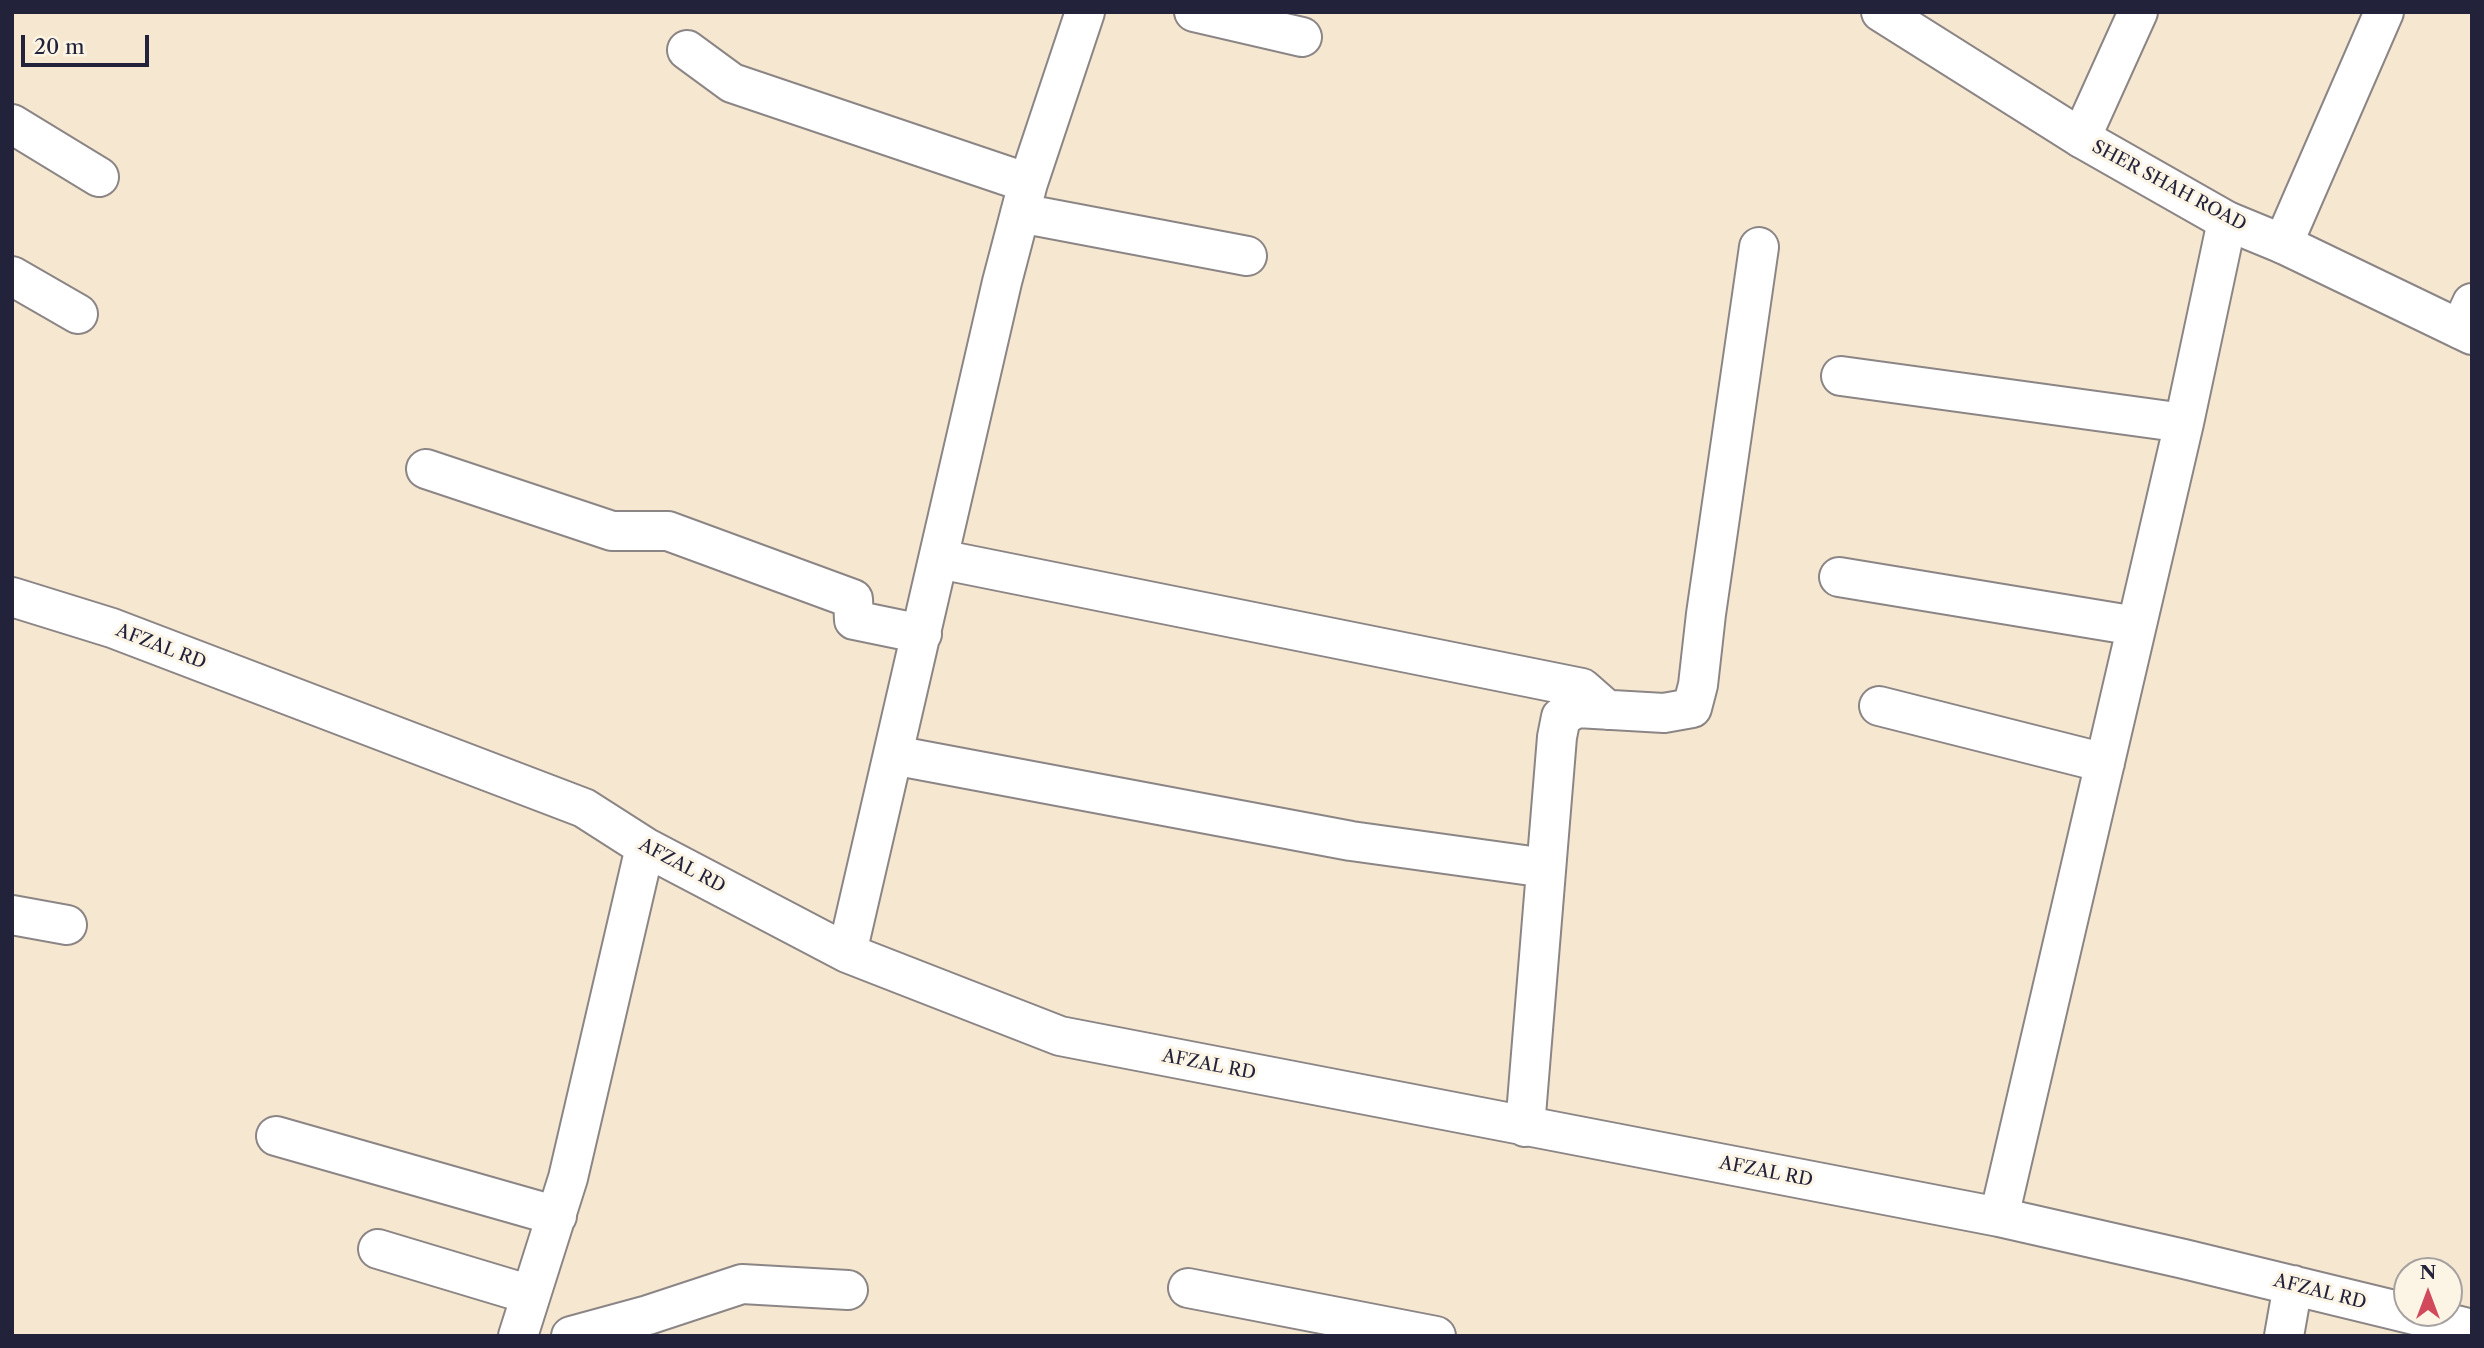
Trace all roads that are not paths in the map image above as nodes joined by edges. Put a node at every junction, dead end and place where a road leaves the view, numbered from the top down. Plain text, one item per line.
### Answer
1 (1085, 12) edge
2 (1194, 12) edge
3 (2138, 12) edge
4 (2384, 12) edge
5 (1894, 16) edge
6 (1302, 37) dead end
7 (687, 50) dead end
8 (12, 124) edge
9 (2081, 138) junction
10 (99, 177) dead end
11 (1024, 198) junction
12 (2227, 221) junction
13 (2283, 244) junction
14 (1759, 247) dead end
15 (1247, 256) dead end
16 (12, 276) edge
17 (78, 314) dead end
18 (2468, 322) edge
19 (1841, 376) dead end
20 (2184, 423) junction
21 (426, 469) dead end
22 (939, 559) junction
23 (1839, 577) dead end
24 (12, 597) edge
25 (2136, 626) junction
26 (922, 634) junction
27 (1879, 706) dead end
28 (1607, 710) junction
29 (894, 755) junction
30 (2105, 763) junction
31 (645, 847) junction
32 (1546, 868) junction
33 (12, 915) edge
34 (67, 925) dead end
35 (847, 953) junction
36 (1525, 1127) junction
37 (276, 1136) dead end
38 (557, 1216) junction
39 (1998, 1217) junction
40 (379, 1250) dead end
41 (2293, 1285) junction
42 (1188, 1288) dead end
43 (848, 1290) dead end
44 (531, 1295) junction
45 (2393, 1319) edge
46 (2450, 1327) edge
47 (2472, 1329) edge
48 (518, 1336) edge
49 (571, 1336) edge
50 (1436, 1336) edge
51 (2284, 1336) edge

1 - 11 street
2 - 6 street
3 - 9 street
4 - 13 street
5 - 9 street, SHER SHAH ROAD
7 - 11 street
8 - 10 street
9 - 12 street, SHER SHAH ROAD
11 - 15 street
11 - 22 street
12 - 13 street, SHER SHAH ROAD
12 - 20 street
13 - 18 street, SHER SHAH ROAD
14 - 28 street
16 - 17 street
19 - 20 street
20 - 25 street
21 - 26 street
22 - 26 street
22 - 28 street
23 - 25 street
24 - 31 street, AFZAL RD
25 - 30 street
26 - 29 street
27 - 30 street
28 - 32 street
29 - 32 street
29 - 35 street
30 - 39 street
31 - 35 street, AFZAL RD
31 - 38 street
32 - 36 street
33 - 34 street
35 - 36 street, AFZAL RD
36 - 39 street, AFZAL RD
37 - 38 street
38 - 44 street
39 - 41 street, AFZAL RD
40 - 44 street
41 - 45 street, AFZAL RD
41 - 51 street
42 - 50 street
43 - 49 street
44 - 48 street
46 - 47 street, AFZAL RD

